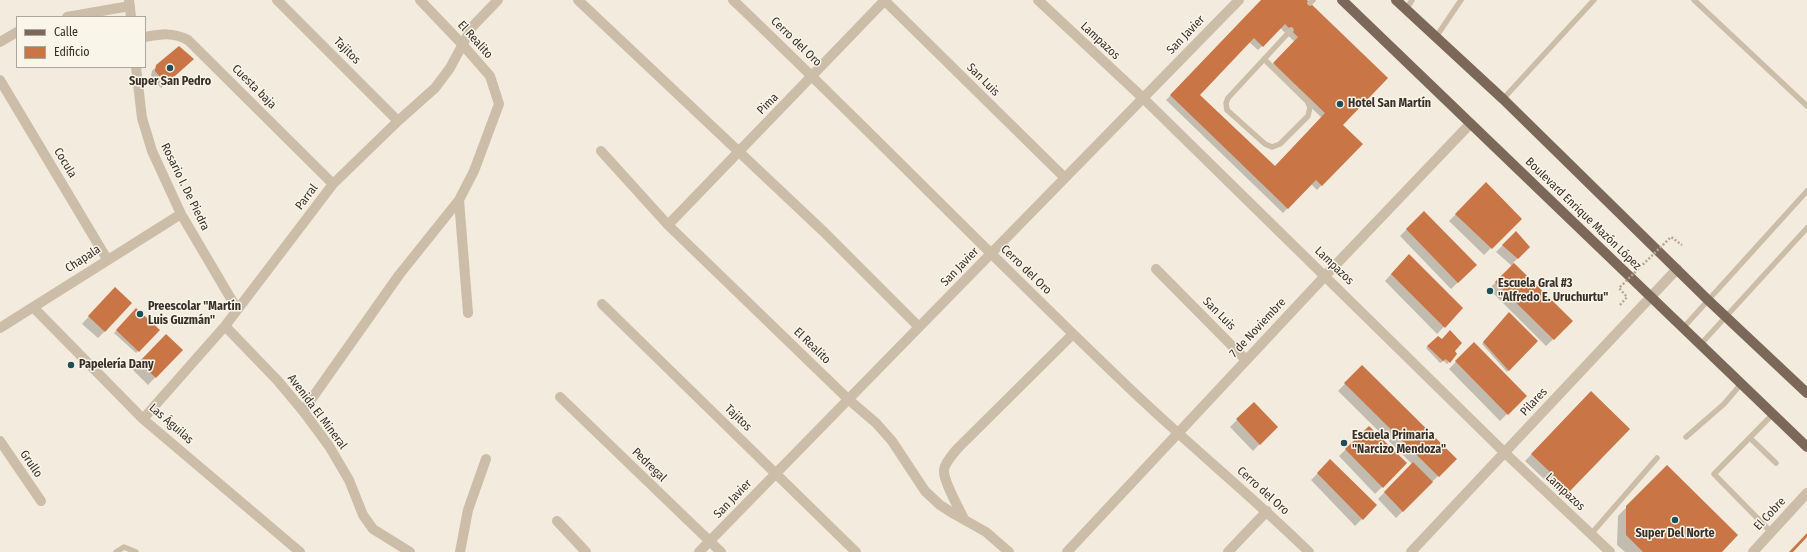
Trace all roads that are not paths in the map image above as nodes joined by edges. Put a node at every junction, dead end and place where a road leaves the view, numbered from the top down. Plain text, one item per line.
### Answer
1 (277, 0) edge
2 (420, 0) edge
3 (578, 0) edge
4 (733, 0) edge
5 (885, 0) edge
6 (1038, 0) edge
7 (1239, 0) edge
8 (1342, 0) edge
9 (1396, 0) edge
10 (1412, 0) edge
11 (1461, 0) edge
12 (1594, 0) edge
13 (1694, 0) edge
14 (491, 2) edge
15 (129, 3) edge
16 (1406, 10) junction
17 (71, 16) edge
18 (131, 16) edge
19 (1291, 30) dead end
20 (16, 33) edge
21 (146, 36) edge
22 (1436, 37) junction
23 (0, 42) edge
24 (462, 44) junction
25 (1264, 59) junction
26 (136, 68) edge
27 (813, 76) junction
28 (0, 80) edge
29 (1142, 98) junction
30 (1503, 99) junction
31 (1807, 106) edge
32 (398, 121) junction
33 (1470, 124) junction
34 (601, 151) dead end
35 (739, 152) junction
36 (1065, 178) junction
37 (333, 184) junction
38 (1807, 191) edge
39 (459, 200) junction
40 (181, 214) junction
41 (668, 226) junction
42 (1807, 228) edge
43 (991, 254) junction
44 (107, 259) junction
45 (1156, 269) dead end
46 (1677, 269) junction
47 (1325, 276) junction
48 (1650, 297) junction
49 (1708, 300) junction
50 (602, 304) dead end
51 (33, 307) junction
52 (238, 309) junction
53 (468, 313) dead end
54 (1726, 316) junction
55 (226, 326) junction
56 (919, 327) junction
57 (0, 328) edge
58 (1683, 328) junction
59 (1074, 334) junction
60 (1700, 345) junction
61 (1246, 360) junction
62 (1741, 384) junction
63 (1807, 393) edge
64 (560, 397) dead end
65 (848, 399) junction
66 (303, 411) junction
67 (1773, 414) junction
68 (144, 418) junction
69 (1179, 434) junction
70 (1686, 437) dead end
71 (1750, 438) junction
72 (0, 440) edge
73 (1807, 447) edge
74 (1505, 453) junction
75 (1657, 458) dead end
76 (486, 459) dead end
77 (1776, 463) dead end
78 (776, 473) junction
79 (1807, 493) edge
80 (41, 501) dead end
81 (1266, 511) junction
82 (964, 519) junction
83 (557, 521) dead end
84 (1771, 532) junction
85 (1591, 534) junction
86 (710, 541) junction
87 (1606, 551) edge
88 (116, 552) edge
89 (136, 552) edge
90 (300, 552) edge
91 (410, 552) edge
92 (460, 552) edge
93 (586, 552) edge
94 (699, 552) edge
95 (721, 552) edge
96 (856, 552) edge
97 (1009, 552) edge
98 (1067, 552) edge
99 (1228, 552) edge
100 (1309, 552) edge
101 (1410, 552) edge
102 (1753, 552) edge

1 - 32 street, Tajitos
2 - 24 street, El Realito
3 - 35 street
4 - 27 street, Cerro del Oro
5 - 27 street, Pima
5 - 36 street, San Luis
6 - 29 street, Lampazos
7 - 29 street, San Javier
8 - 33 main road, Boulevard Enrique Mazón López
9 - 16 main road
10 - 16 lane
11 - 22 lane
12 - 30 lane
13 - 31 lane
14 - 24 street, Parral
15 - 17 street
15 - 18 street
16 - 22 main road
19 - 25 lane
20 - 23 street
21 - 37 street, Cuesta baja
22 - 30 main road
24 - 32 street, Parral
24 - 39 street, El Realito
25 - 25 lane
26 - 40 street, Rosario I. De Piedra
27 - 35 street, Pima
27 - 43 street, Cerro del Oro
28 - 44 street, Cocula
29 - 36 street, San Javier
29 - 47 street, Lampazos
30 - 46 main road
32 - 37 street, Parral
33 - 47 street, 7 de Noviembre
33 - 48 main road, Boulevard Enrique Mazón López
34 - 41 street, El Realito
35 - 41 street, Pima
35 - 56 street
36 - 43 street, San Javier
37 - 52 street, Parral
38 - 49 lane
39 - 53 street
39 - 66 street
40 - 44 street, Chapala
40 - 52 street, Rosario I. De Piedra
41 - 65 street, El Realito
42 - 54 lane
43 - 56 street, San Javier
43 - 59 street, Cerro del Oro
44 - 51 street, Chapala
45 - 61 street, San Luis
46 - 48 street, Pilares
46 - 49 main road
47 - 61 street, 7 de Noviembre
47 - 74 street, Lampazos
48 - 58 main road, Boulevard Enrique Mazón López
48 - 74 street, Pilares
49 - 54 main road
49 - 58 lane
50 - 78 street, Tajitos
51 - 57 street, Chapala
51 - 68 street, Las Águilas
52 - 55 street, Parral
54 - 60 lane
54 - 63 main road
55 - 66 street, Avenida El Mineral
55 - 68 street, Parral
56 - 65 street, San Javier
58 - 60 main road, Boulevard Enrique Mazón López
59 - 69 street, Cerro del Oro
59 - 82 street
60 - 62 main road, Boulevard Enrique Mazón López
61 - 69 street, 7 de Noviembre
62 - 67 main road, Boulevard Enrique Mazón López
62 - 70 lane
64 - 86 street, Pedregal
65 - 78 street, San Javier
65 - 82 street, El Realito
66 - 91 street, Avenida El Mineral
67 - 71 lane
67 - 73 main road, Boulevard Enrique Mazón López
68 - 90 street, Las Águilas
69 - 81 street, Cerro del Oro
69 - 98 street, 7 de Noviembre
71 - 77 lane
71 - 84 lane
72 - 80 street, Grullo
74 - 85 street, Lampazos
74 - 101 street, Pilares
75 - 85 lane
76 - 92 street
78 - 86 street, San Javier
78 - 96 street, Tajitos
79 - 84 street, El Cobre
81 - 99 street
81 - 100 street, Cerro del Oro
82 - 97 street, El Realito
83 - 93 street
84 - 102 street, El Cobre
85 - 87 street, Lampazos
86 - 94 street, San Javier
86 - 95 street, Pedregal
88 - 89 lane

